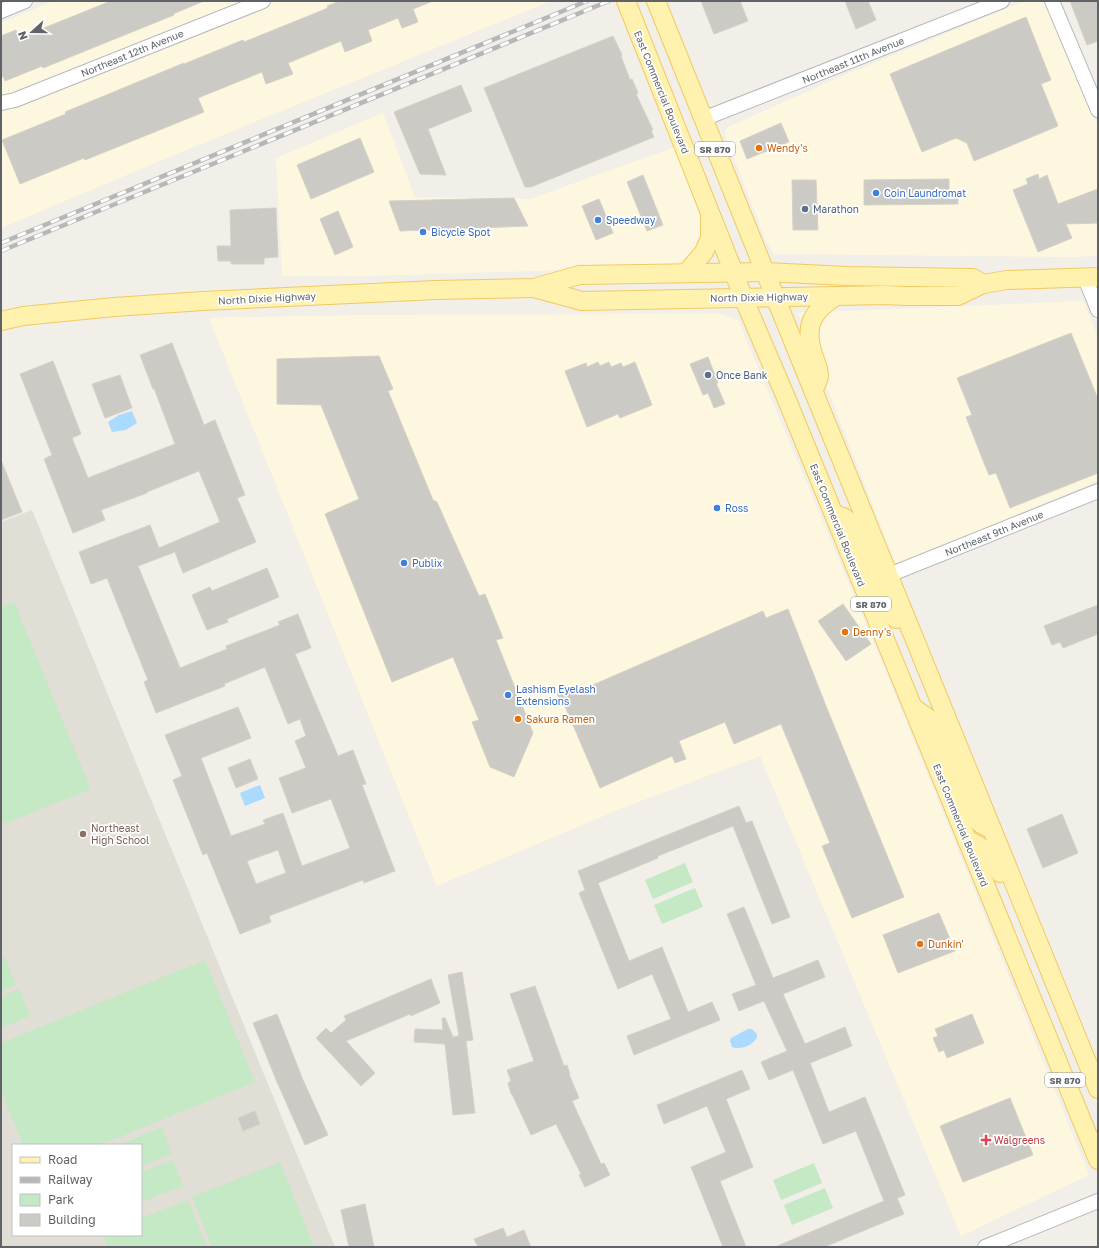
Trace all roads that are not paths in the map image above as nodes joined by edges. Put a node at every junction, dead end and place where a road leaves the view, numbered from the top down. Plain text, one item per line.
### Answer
1 (26, 1) edge
2 (263, 1) edge
3 (626, 1) edge
4 (656, 1) edge
5 (1002, 1) edge
6 (1052, 1) edge
7 (1, 11) edge
8 (1, 103) edge
9 (1098, 110) edge
10 (703, 119) junction
11 (710, 213) junction
12 (765, 272) junction
13 (686, 273) junction
14 (734, 273) junction
15 (1092, 278) edge
16 (983, 284) junction
17 (534, 288) junction
18 (836, 296) junction
19 (742, 297) junction
20 (776, 297) junction
21 (1098, 310) edge
22 (1, 321) edge
23 (814, 391) junction
24 (1098, 491) edge
25 (834, 514) junction
26 (889, 575) junction
27 (860, 578) junction
28 (930, 675) junction
29 (912, 706) junction
30 (992, 828) junction
31 (967, 840) junction
32 (1050, 971) junction
33 (1098, 1089) edge
34 (1098, 1160) edge
35 (1098, 1201) edge
36 (989, 1247) edge

1 - 7 street
2 - 8 street, Northeast 12th Avenue
3 - 11 main road, East Commercial Boulevard / SR 870
4 - 10 main road, SR 870
5 - 10 street, Northeast 11th Avenue
6 - 9 street
10 - 12 main road, SR 870
11 - 13 main road
11 - 14 main road, East Commercial Boulevard / SR 870
12 - 14 main road, North Dixie Highway
12 - 16 main road, North Dixie Highway
12 - 20 main road, SR 870
13 - 14 main road, North Dixie Highway
13 - 17 main road, North Dixie Highway
14 - 19 main road, East Commercial Boulevard / SR 870
15 - 16 main road, North Dixie Highway
15 - 21 street
16 - 18 main road, North Dixie Highway
17 - 19 main road, North Dixie Highway
17 - 22 main road, North Dixie Highway
18 - 20 main road, North Dixie Highway
18 - 23 main road
19 - 20 main road, North Dixie Highway
19 - 25 main road, East Commercial Boulevard / SR 870
20 - 23 main road, SR 870
23 - 26 main road, SR 870
24 - 26 street, Northeast 9th Avenue
25 - 26 main road
25 - 27 main road, East Commercial Boulevard / SR 870
26 - 28 main road, SR 870
27 - 28 main road
27 - 29 main road, East Commercial Boulevard / SR 870
28 - 30 main road, SR 870
29 - 30 main road
29 - 31 main road, East Commercial Boulevard / SR 870
30 - 32 main road, SR 870
31 - 32 main road
31 - 34 main road, East Commercial Boulevard / SR 870
32 - 33 main road, SR 870
35 - 36 street

